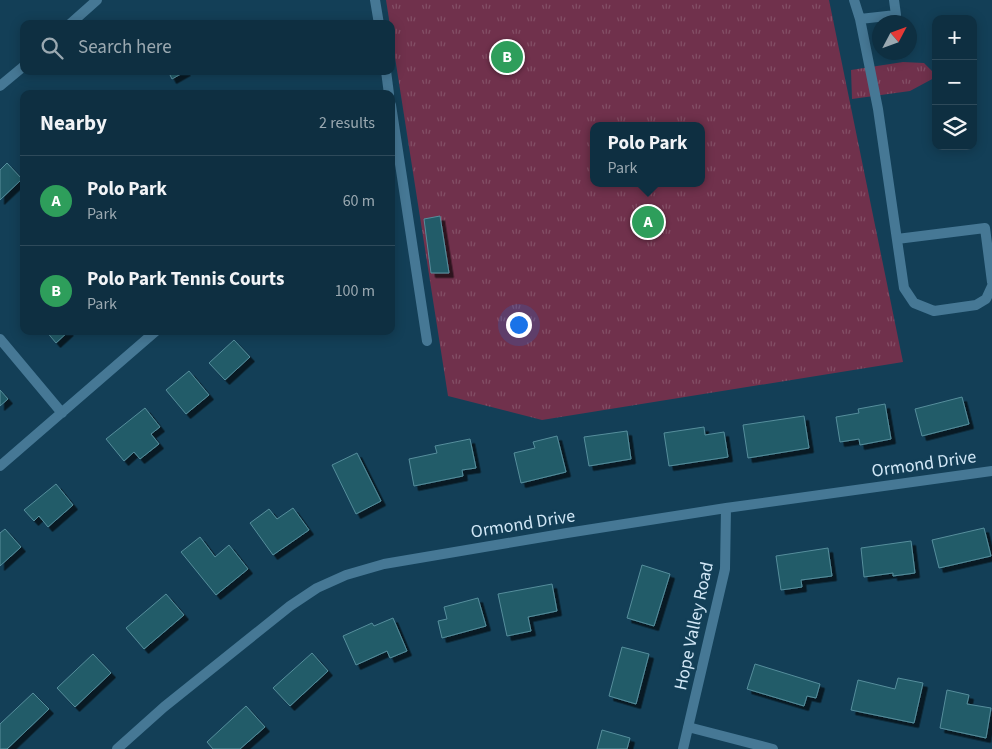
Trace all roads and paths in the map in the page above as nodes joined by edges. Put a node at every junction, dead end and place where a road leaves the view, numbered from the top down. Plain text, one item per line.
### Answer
1 (97, 0) edge
2 (375, 0) edge
3 (854, 0) edge
4 (894, 0) edge
5 (860, 19) junction
6 (74, 20) edge
7 (378, 20) edge
8 (20, 69) edge
9 (387, 75) edge
10 (0, 86) edge
11 (389, 90) edge
12 (395, 131) edge
13 (897, 239) junction
14 (992, 282) edge
15 (992, 286) edge
16 (989, 300) edge
17 (151, 335) edge
18 (0, 339) edge
19 (427, 341) dead end
20 (62, 413) junction
21 (0, 466) edge
22 (992, 471) edge
23 (726, 508) junction
24 (688, 727) junction
25 (116, 749) edge
26 (683, 749) edge
27 (773, 749) edge

1 - 6 street
2 - 7 street
3 - 5 street
4 - 5 street
5 - 13 street
8 - 10 street
9 - 11 street
12 - 19 street
13 - 14 street
13 - 16 street
15 - 16 street
17 - 20 street
18 - 20 street
20 - 21 street
22 - 23 street, Ormond Drive
23 - 24 street, Hope Valley Road
23 - 25 street, Ormond Drive
24 - 26 street, Hope Valley Road
24 - 27 street

